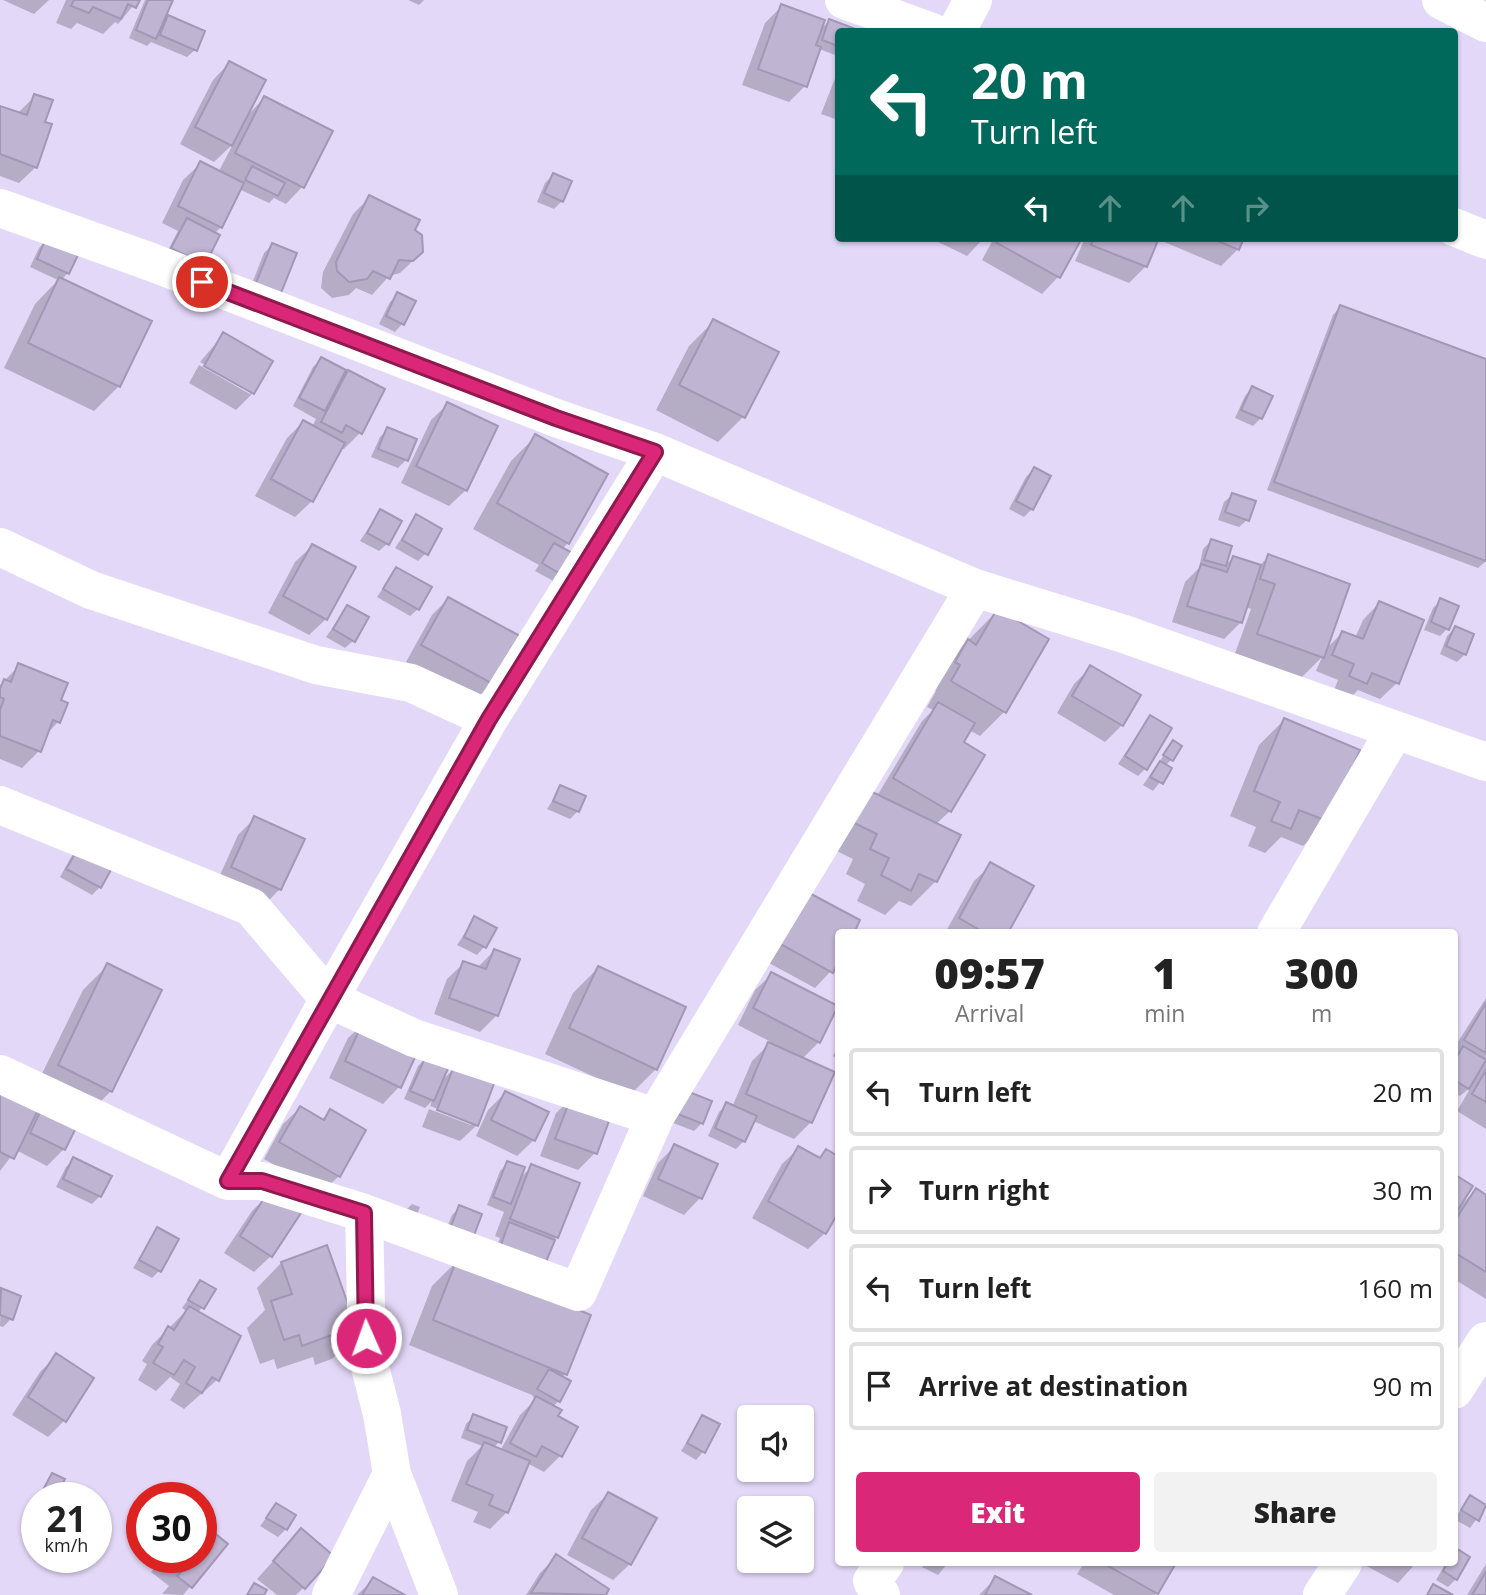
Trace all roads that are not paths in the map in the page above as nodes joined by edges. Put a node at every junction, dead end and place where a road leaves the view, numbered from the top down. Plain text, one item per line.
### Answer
1 (845, 0) edge
2 (973, 0) edge
3 (1441, 0) edge
4 (1486, 23) edge
5 (921, 28) edge
6 (958, 28) edge
7 (0, 208) edge
8 (1458, 229) edge
9 (1486, 240) edge
10 (655, 452) junction
11 (0, 547) edge
12 (975, 588) junction
13 (489, 719) junction
14 (1395, 730) junction
15 (1486, 762) edge
16 (0, 805) edge
17 (1278, 929) edge
18 (329, 999) junction
19 (0, 1074) edge
20 (655, 1117) junction
21 (228, 1181) junction
22 (364, 1213) junction
23 (1486, 1341) edge
24 (1458, 1384) edge
25 (393, 1474) junction
26 (884, 1566) edge
27 (1341, 1566) edge
28 (331, 1595) edge
29 (439, 1595) edge
30 (881, 1595) edge
31 (1322, 1595) edge

1 - 5 street
2 - 6 street
3 - 4 street
7 - 10 street
8 - 9 street
10 - 12 street
10 - 13 street
11 - 13 street
12 - 14 street
12 - 20 street
13 - 18 street
14 - 15 street
14 - 17 street
16 - 18 street
18 - 20 street
18 - 21 street
19 - 21 street
20 - 22 street
21 - 22 street
22 - 25 street
23 - 24 street
25 - 28 street
25 - 29 street
26 - 30 street
27 - 31 street

